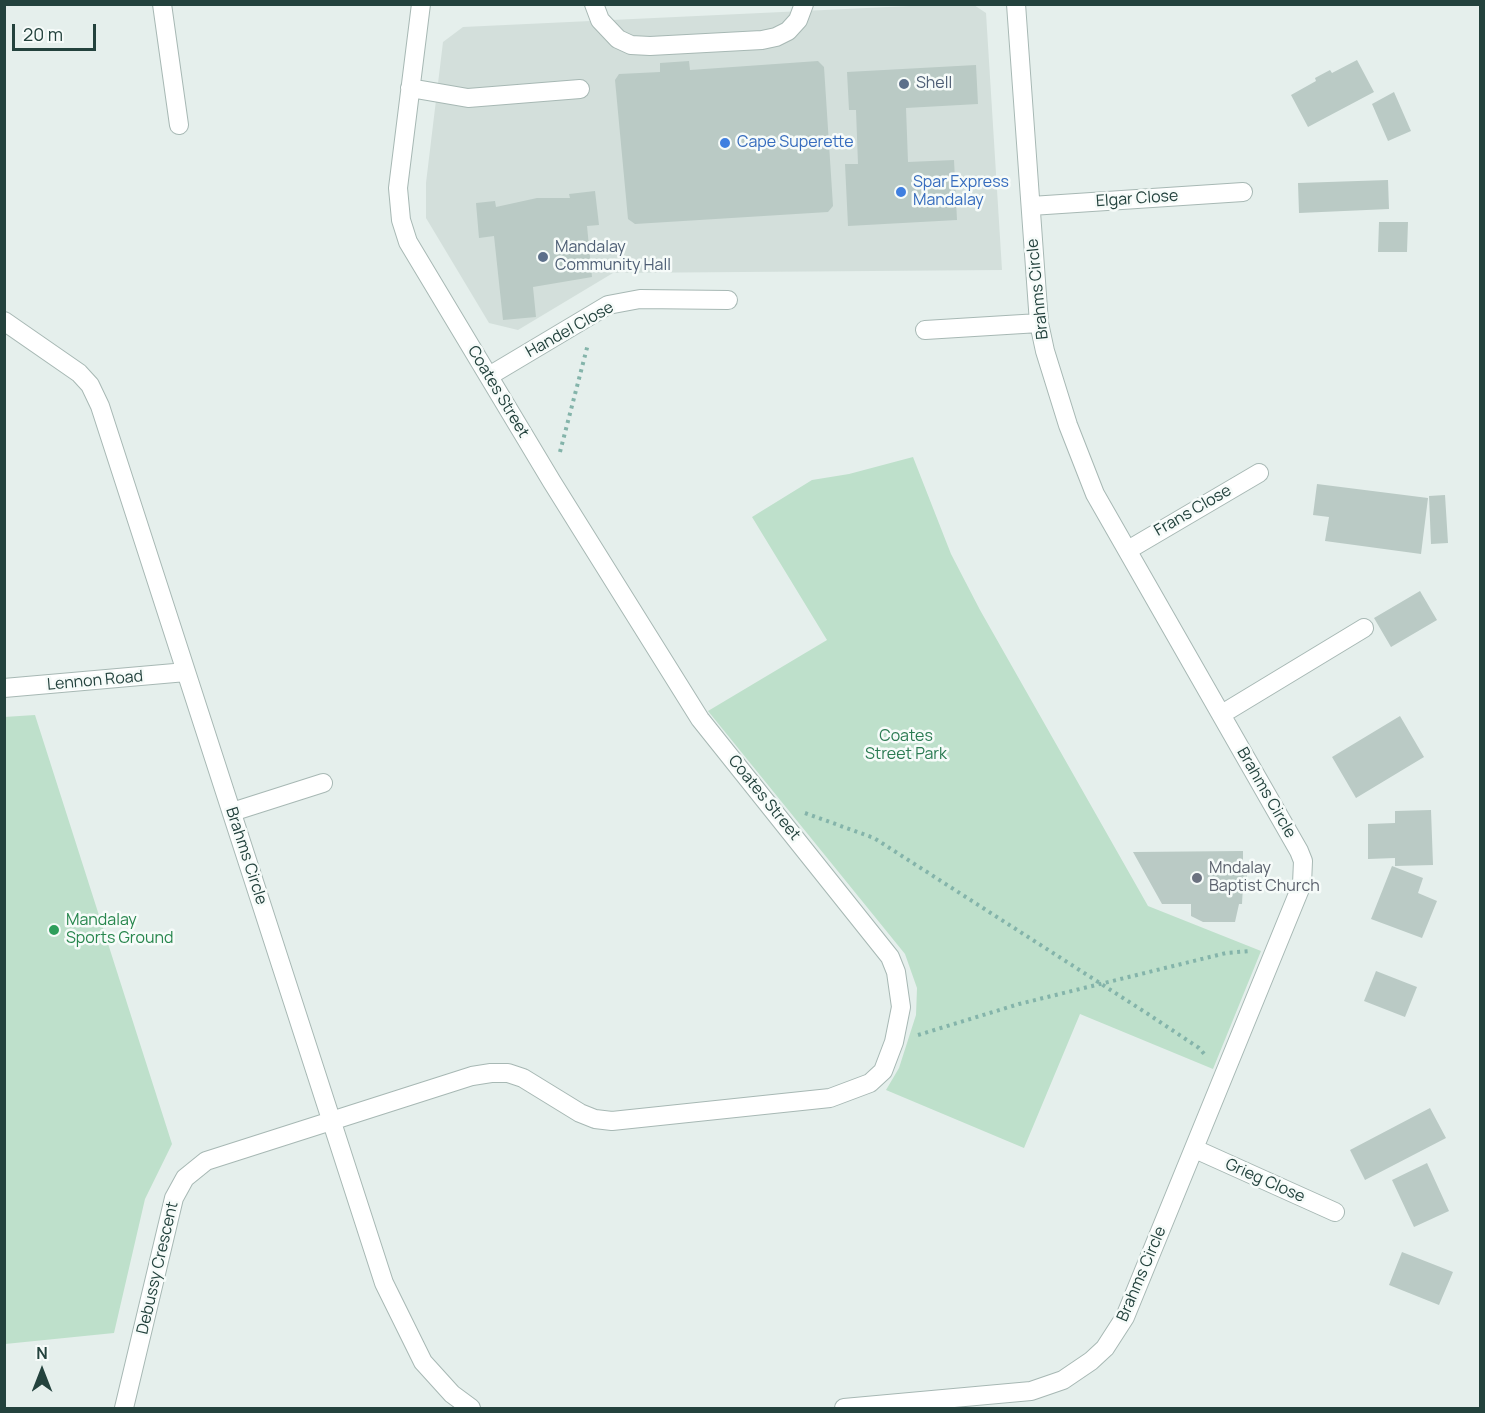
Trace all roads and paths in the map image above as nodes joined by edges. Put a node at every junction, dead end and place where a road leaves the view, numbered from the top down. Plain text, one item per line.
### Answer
1 (162, 4) edge
2 (421, 4) edge
3 (594, 4) edge
4 (804, 4) edge
5 (1017, 4) edge
6 (410, 88) junction
7 (580, 89) dead end
8 (179, 125) dead end
9 (1243, 192) dead end
10 (1030, 206) junction
11 (728, 300) dead end
12 (4, 321) edge
13 (580, 322) junction
14 (1040, 324) junction
15 (925, 330) dead end
16 (489, 376) junction
17 (1258, 473) dead end
18 (552, 482) junction
19 (1128, 550) junction
20 (1364, 628) dead end
21 (186, 672) junction
22 (4, 688) edge
23 (1222, 714) junction
24 (323, 783) dead end
25 (232, 812) junction
26 (787, 825) junction
27 (1274, 957) junction
28 (1099, 984) junction
29 (894, 1042) junction
30 (1225, 1077) junction
31 (330, 1121) junction
32 (1195, 1149) junction
33 (1335, 1212) dead end
34 (124, 1408) edge
35 (471, 1408) edge
36 (844, 1408) edge

1 - 8 street
2 - 6 street, Coates Street
3 - 4 street
5 - 10 street, Brahms Circle
6 - 7 street
6 - 16 street, Coates Street
9 - 10 street, Elgar Close
10 - 14 street, Brahms Circle
11 - 13 street, Handel Close
12 - 21 street, Brahms Circle
13 - 16 street, Handel Close
13 - 18 path
14 - 15 street
14 - 19 street, Brahms Circle
16 - 18 street, Coates Street
17 - 19 street, Frans Close
18 - 26 street, Coates Street
19 - 23 street, Brahms Circle
20 - 23 street
21 - 22 street, Lennon Road
21 - 25 street, Brahms Circle
23 - 27 street, Brahms Circle
24 - 25 street
25 - 31 street, Brahms Circle
26 - 28 path
26 - 29 street, Coates Street
27 - 28 path
27 - 30 street, Brahms Circle
28 - 29 path
28 - 30 path
29 - 31 street, Coates Street
30 - 32 street, Brahms Circle
31 - 34 street, Debussy Crescent
31 - 35 street, Brahms Circle
32 - 33 street, Grieg Close
32 - 36 street, Brahms Circle

